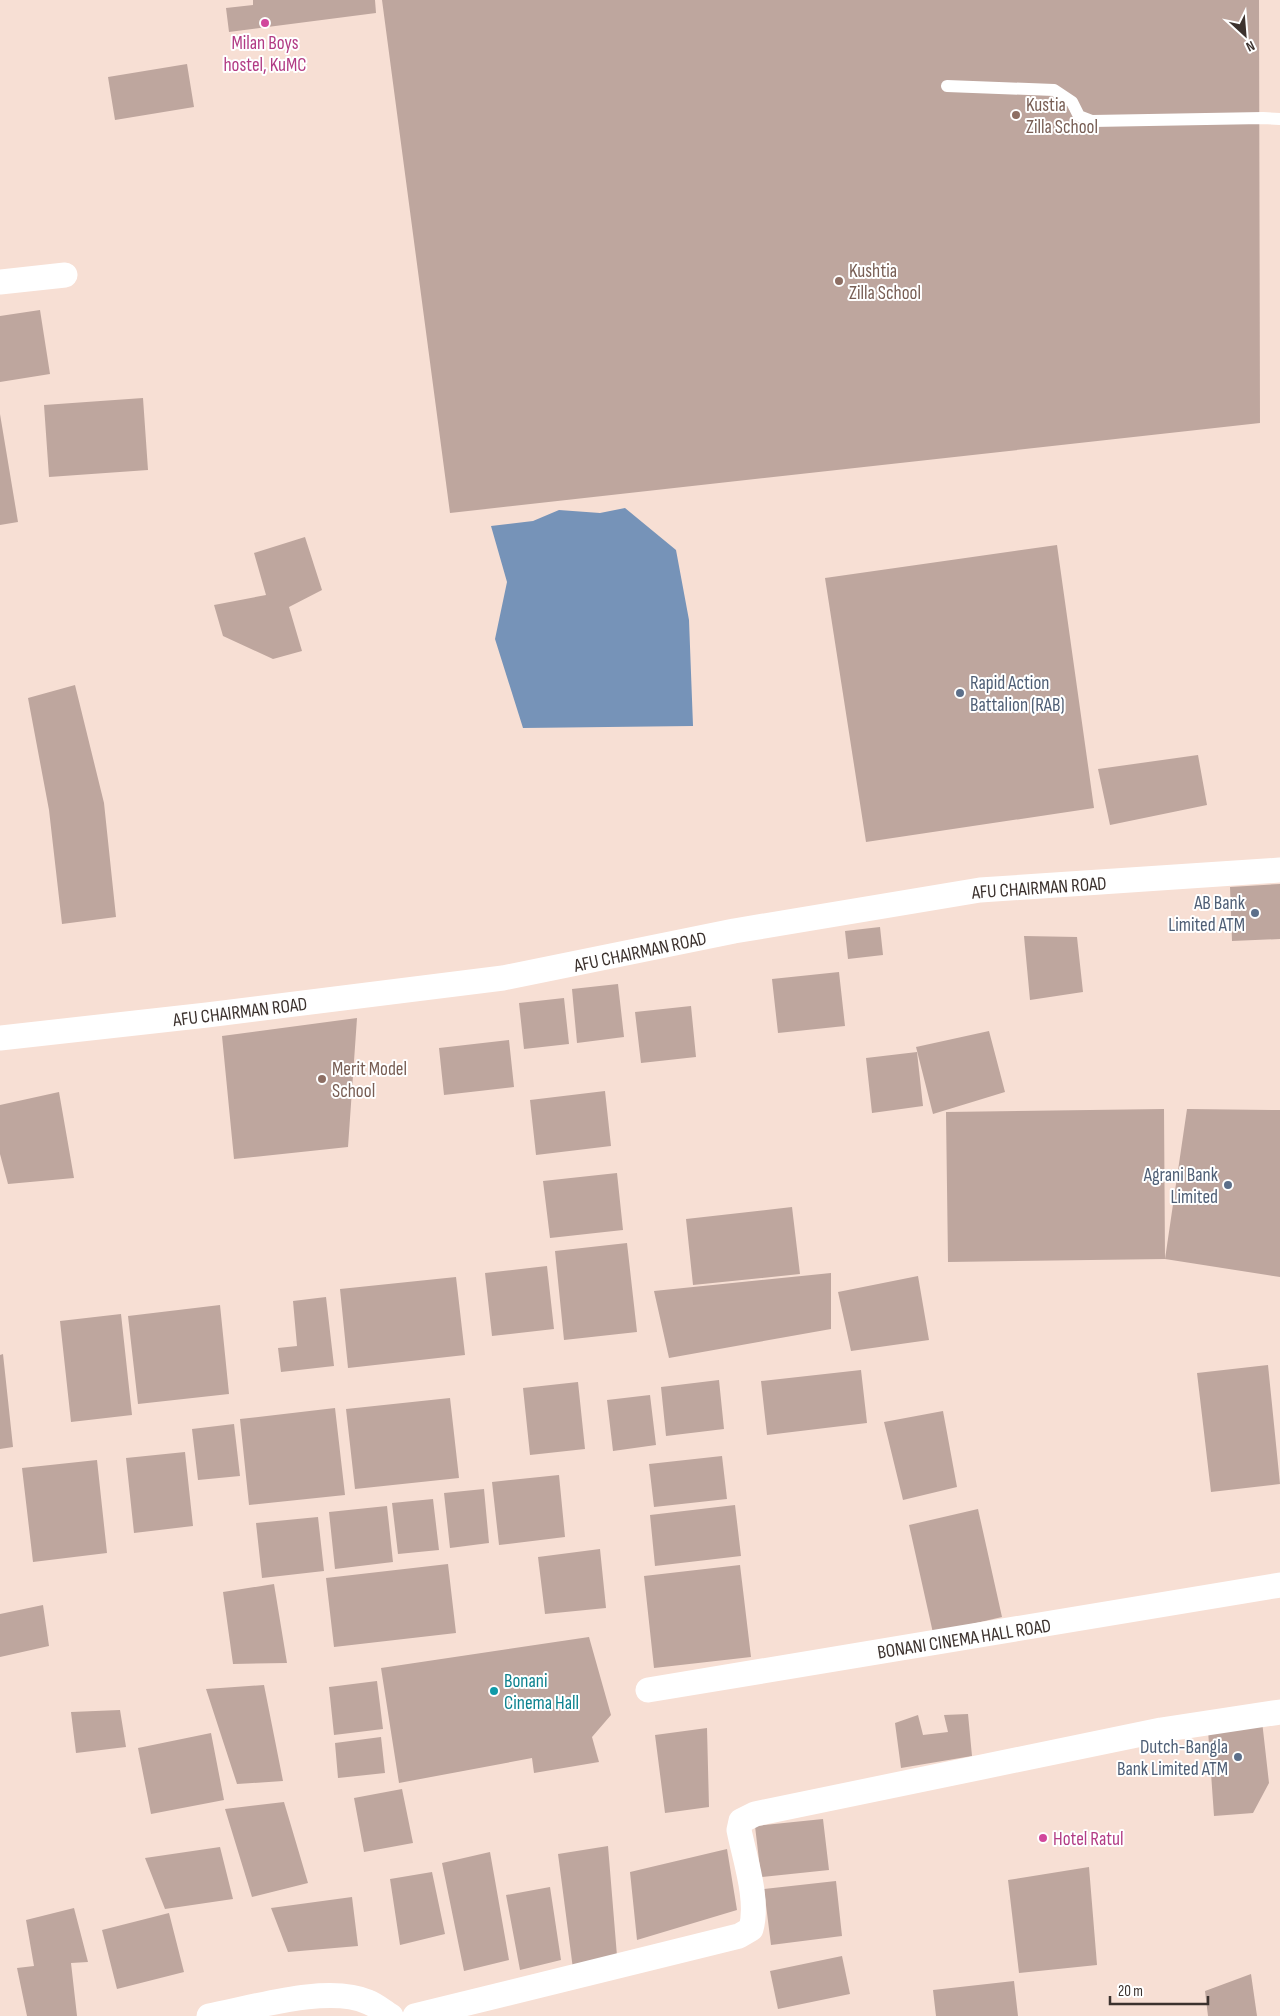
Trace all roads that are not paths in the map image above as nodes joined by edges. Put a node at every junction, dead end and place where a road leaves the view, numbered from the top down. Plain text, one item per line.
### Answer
1 (947, 86) dead end
2 (1280, 120) edge
3 (64, 276) dead end
4 (0, 282) edge
5 (1280, 870) edge
6 (0, 1038) edge
7 (1280, 1585) edge
8 (648, 1690) dead end
9 (1280, 1712) edge
10 (209, 2016) edge
11 (391, 2016) edge
12 (416, 2016) edge

1 - 2 lane
3 - 4 street
5 - 6 street, AFU CHAIRMAN ROAD
7 - 8 street, BONANI CINEMA HALL ROAD
9 - 12 street
10 - 11 street

